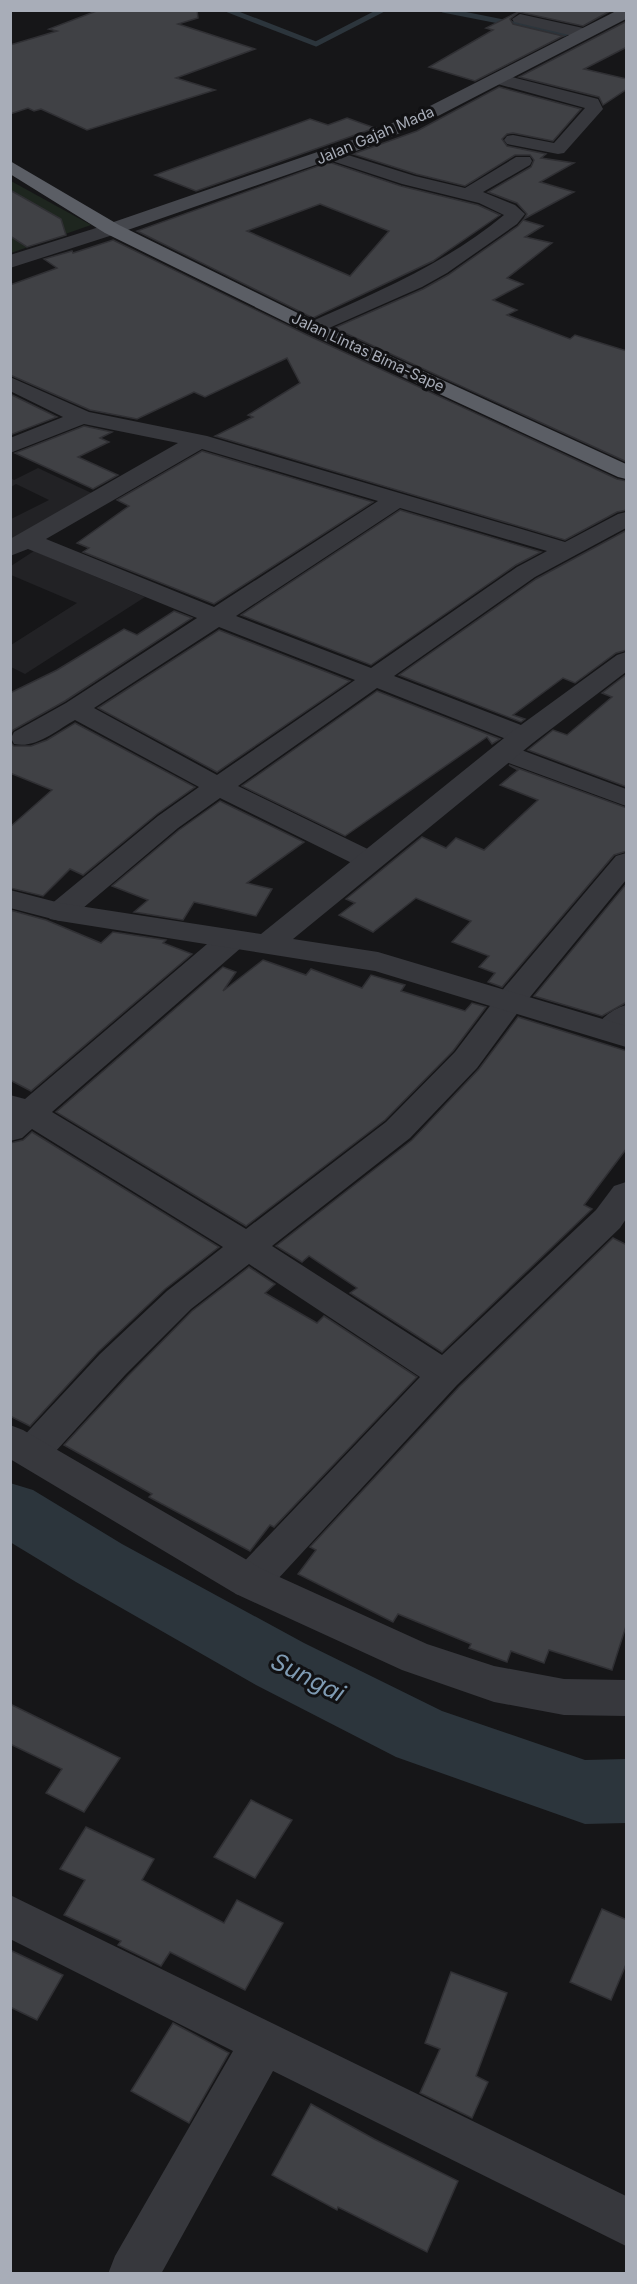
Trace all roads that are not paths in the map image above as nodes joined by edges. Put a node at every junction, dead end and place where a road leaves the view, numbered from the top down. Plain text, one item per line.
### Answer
1 (627, 13) edge
2 (520, 19) dead end
3 (586, 34) junction
4 (500, 79) junction
5 (513, 140) dead end
6 (332, 155) junction
7 (523, 161) dead end
8 (10, 166) edge
9 (467, 194) junction
10 (112, 229) junction
11 (10, 262) edge
12 (314, 328) junction
13 (10, 383) edge
14 (82, 417) junction
15 (199, 441) junction
16 (10, 446) edge
17 (627, 472) edge
18 (398, 500) junction
19 (627, 519) edge
20 (19, 545) edge
21 (568, 550) junction
22 (216, 617) junction
23 (627, 660) edge
24 (375, 677) junction
25 (75, 709) junction
26 (24, 738) dead end
27 (515, 744) junction
28 (219, 787) junction
29 (627, 798) edge
30 (370, 861) junction
31 (627, 862) edge
32 (10, 899) edge
33 (60, 912) junction
34 (231, 940) junction
35 (269, 943) junction
36 (510, 1001) junction
37 (621, 1028) edge
38 (17, 1116) edge
39 (620, 1213) edge
40 (247, 1246) junction
41 (444, 1375) junction
42 (21, 1446) edge
43 (250, 1582) junction
44 (627, 1698) edge
45 (10, 1916) edge
46 (264, 2042) junction
47 (627, 2222) edge
48 (133, 2274) edge

1 - 3 main road, Jalan Gajah Mada
2 - 3 street
3 - 4 main road, Jalan Gajah Mada
4 - 5 street
4 - 6 main road, Jalan Gajah Mada
6 - 9 street
6 - 10 main road, Jalan Gajah Mada
7 - 9 street
8 - 10 highway, Jalan Lintas Bima-Sape
9 - 12 street
10 - 11 street
10 - 12 highway, Jalan Lintas Bima-Sape
12 - 17 highway, Jalan Lintas Bima-Sape
13 - 14 street
14 - 15 street
14 - 16 street
15 - 18 street
15 - 20 street
18 - 21 street
18 - 22 street
19 - 21 street
20 - 22 street
21 - 24 street
22 - 24 street
22 - 25 street
23 - 27 street
24 - 27 street
24 - 28 street
25 - 26 street
25 - 28 street
27 - 29 street
27 - 30 street
28 - 30 street
28 - 33 street
30 - 35 street
31 - 36 street
32 - 33 street
33 - 34 street
34 - 35 street
34 - 38 street
35 - 36 street
36 - 37 street
36 - 40 street
38 - 40 street
39 - 41 street
40 - 41 street
40 - 42 street
41 - 43 street
42 - 43 street
43 - 44 street
45 - 46 street
46 - 47 street
46 - 48 street

